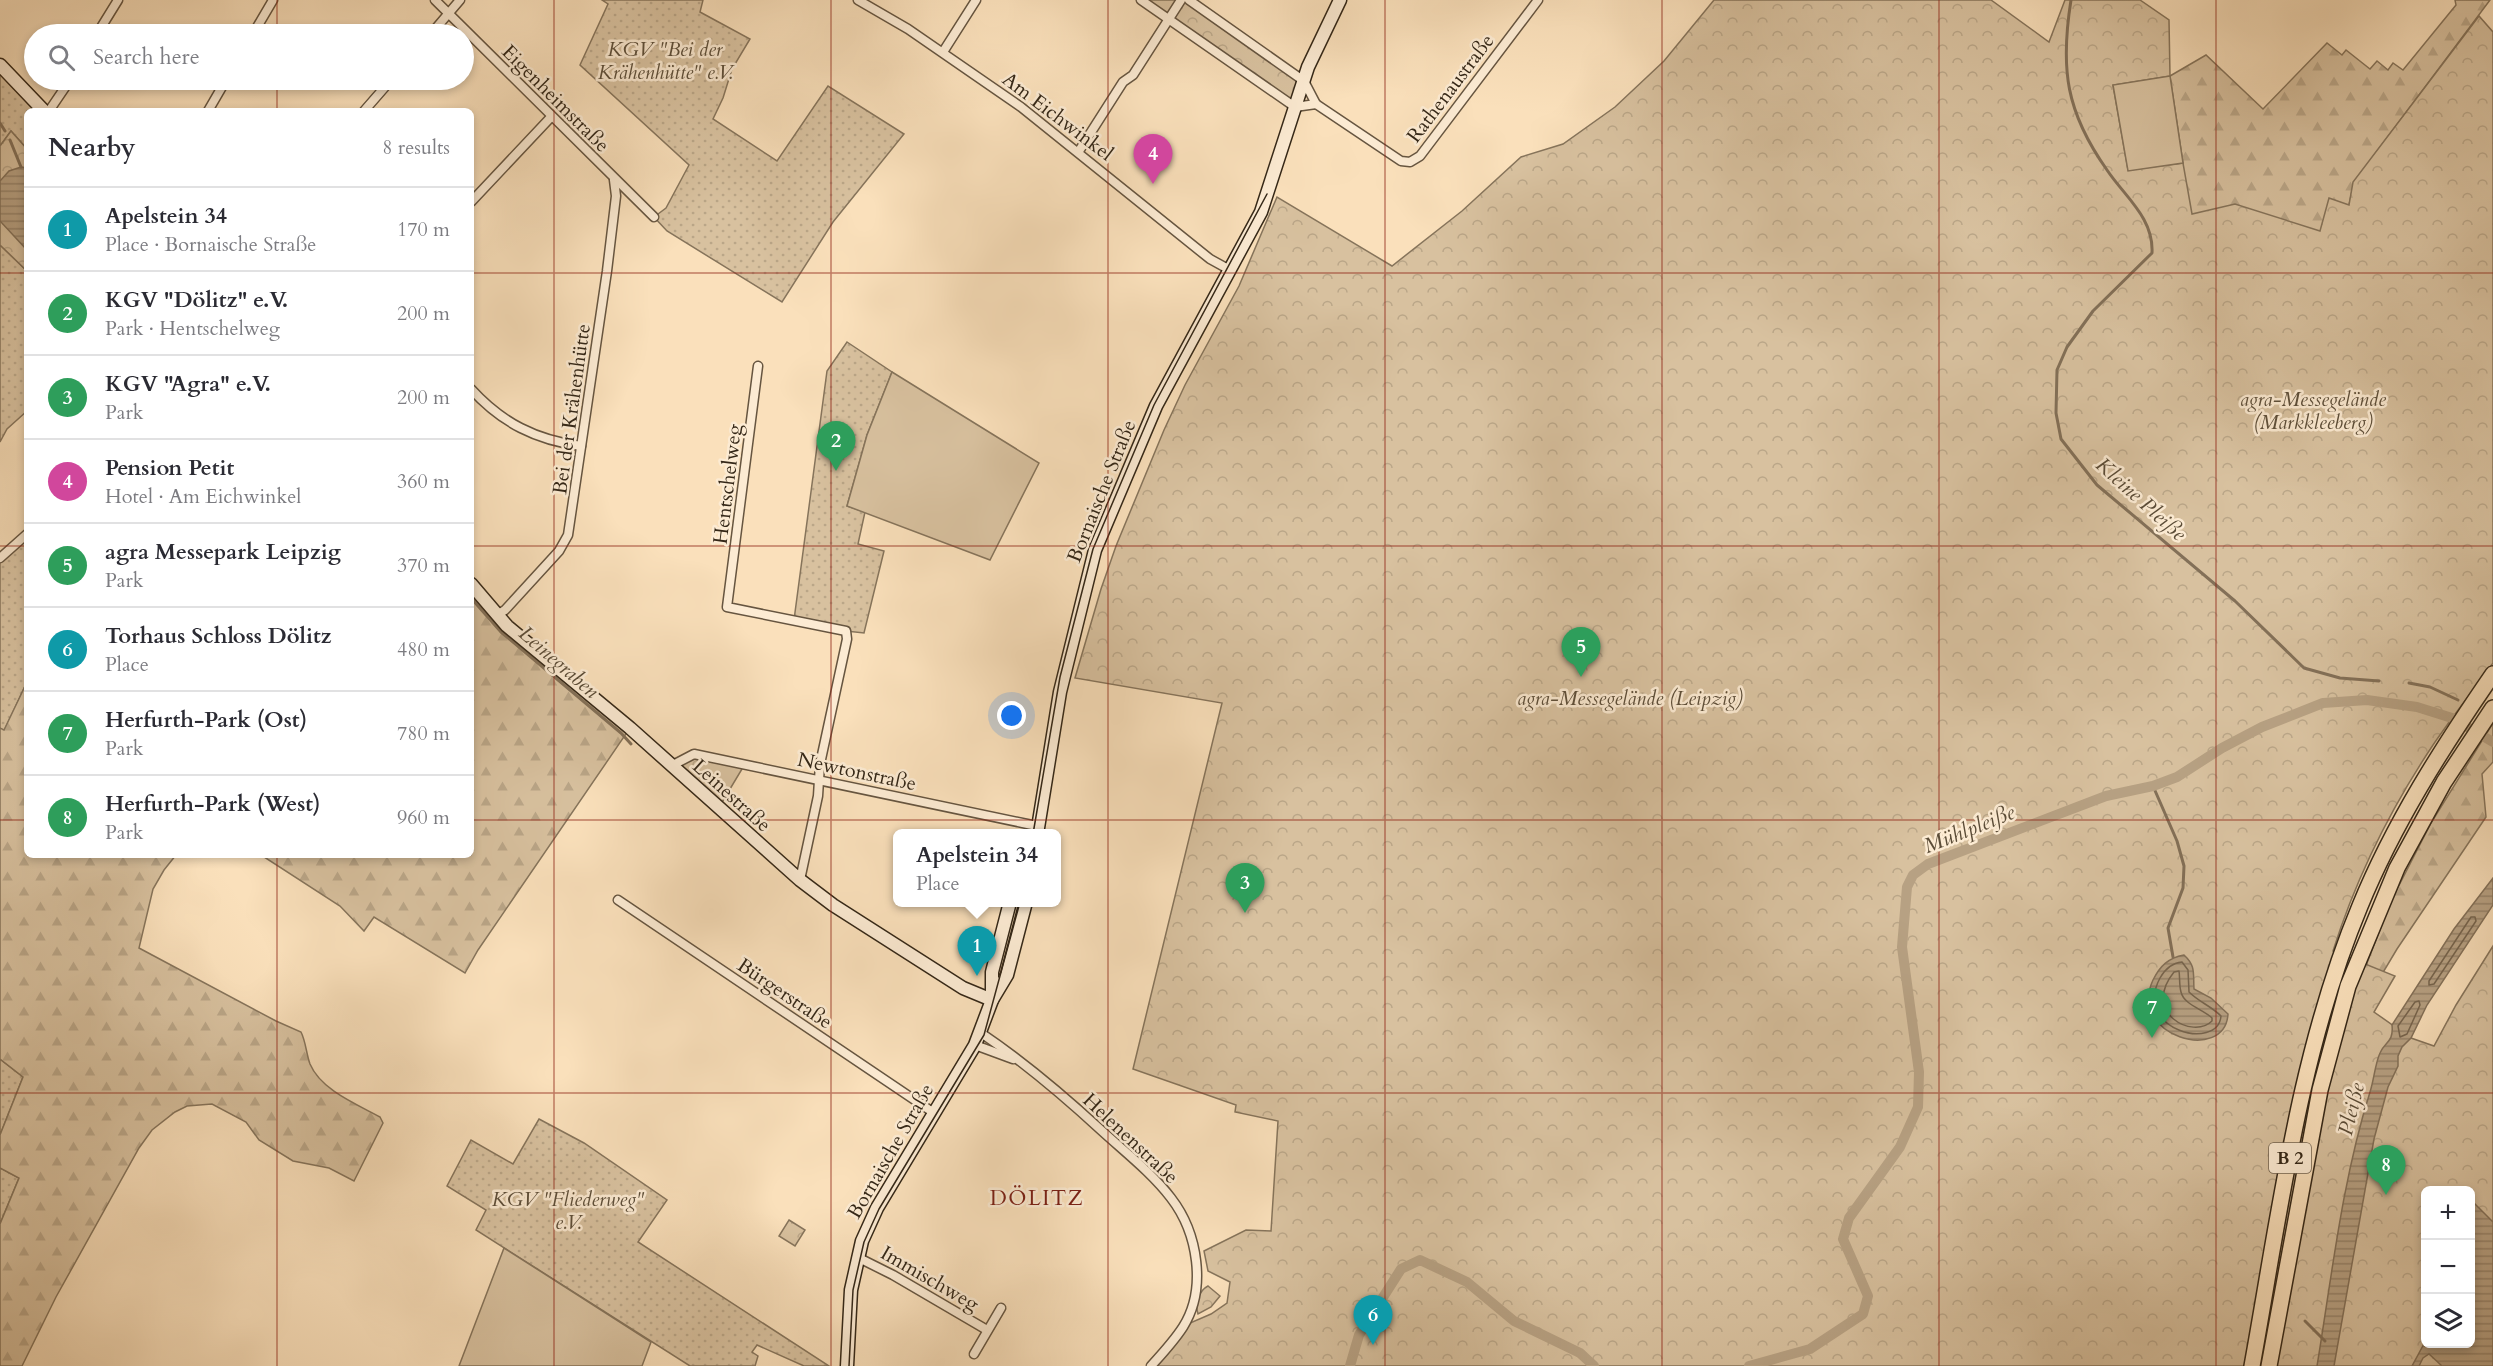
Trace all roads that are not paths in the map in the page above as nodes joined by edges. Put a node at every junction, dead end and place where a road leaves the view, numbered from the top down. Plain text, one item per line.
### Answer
1 (118, 0) edge
2 (273, 0) edge
3 (435, 0) edge
4 (460, 0) edge
5 (858, 0) edge
6 (976, 0) edge
7 (1141, 0) edge
8 (1181, 0) edge
9 (1189, 0) edge
10 (1340, 0) edge
11 (1538, 0) edge
12 (449, 14) junction
13 (1168, 19) junction
14 (103, 24) edge
15 (259, 24) edge
16 (440, 24) edge
17 (459, 24) edge
18 (474, 39) edge
19 (943, 52) junction
20 (0, 65) edge
21 (1304, 81) junction
22 (63, 90) edge
23 (220, 90) edge
24 (382, 90) edge
25 (1316, 104) junction
26 (1295, 107) junction
27 (41, 108) edge
28 (51, 108) edge
29 (210, 108) edge
30 (366, 108) edge
31 (551, 117) junction
32 (1079, 151) junction
33 (615, 180) junction
34 (474, 199) edge
35 (654, 217) dead end
36 (1230, 270) junction
37 (759, 366) dead end
38 (474, 392) edge
39 (581, 446) junction
40 (24, 537) edge
41 (0, 558) edge
42 (474, 588) edge
43 (497, 615) junction
44 (2493, 674) edge
45 (2489, 713) edge
46 (671, 766) junction
47 (819, 780) junction
48 (1027, 829) edge
49 (1036, 829) edge
50 (800, 880) junction
51 (618, 900) dead end
52 (1009, 907) edge
53 (1025, 907) edge
54 (992, 1000) junction
55 (981, 1033) junction
56 (975, 1045) junction
57 (1019, 1060) junction
58 (934, 1113) junction
59 (857, 1257) junction
60 (1001, 1308) dead end
61 (987, 1330) junction
62 (974, 1354) dead end
63 (847, 1366) edge
64 (1151, 1366) edge
65 (2252, 1366) edge
66 (2269, 1366) edge

1 - 14 street
2 - 15 street
3 - 12 street, Eigenheimstraße
4 - 12 street
5 - 19 street, Am Eichwinkel
6 - 19 street
7 - 13 street
8 - 13 street
9 - 21 street
10 - 21 main road, Bornaische Straße
11 - 25 street, Rathenaustraße
12 - 16 street
12 - 17 street, Eigenheimstraße
13 - 26 street
13 - 32 street
18 - 31 street, Eigenheimstraße
19 - 32 street, Am Eichwinkel
20 - 27 main road
21 - 25 street, Rathenaustraße
21 - 26 main road, Bornaische Straße
22 - 28 street
23 - 29 street
24 - 30 street
25 - 26 street
26 - 36 main road, Bornaische Straße
31 - 33 street, Eigenheimstraße
31 - 34 street
32 - 36 street, Am Eichwinkel
33 - 35 street, Eigenheimstraße
33 - 39 street, Bei der Krähenhütte
36 - 49 main road, Bornaische Straße
37 - 47 street, Hentschelweg
38 - 39 street
39 - 43 street, Bei der Krähenhütte
40 - 41 street
42 - 43 main road, Leinestraße
43 - 46 main road, Leinestraße
44 - 65 highway, B 2
45 - 66 highway, B 2
46 - 47 street, Newtonstraße
46 - 50 main road, Leinestraße
47 - 48 street, Newtonstraße
47 - 50 street
50 - 54 main road, Leinestraße
51 - 58 street, Bürgerstraße
52 - 54 main road, Bornaische Straße
53 - 54 main road, Bornaische Straße
54 - 55 main road, Bornaische Straße
55 - 56 main road, Bornaische Straße
55 - 57 street, Helenenstraße
56 - 57 street, Helenenstraße
56 - 58 main road, Bornaische Straße
57 - 64 street, Helenenstraße
58 - 59 main road, Bornaische Straße
59 - 61 street, Immischweg
59 - 63 main road, Bornaische Straße
60 - 61 street, Immischweg
61 - 62 street, Immischweg

